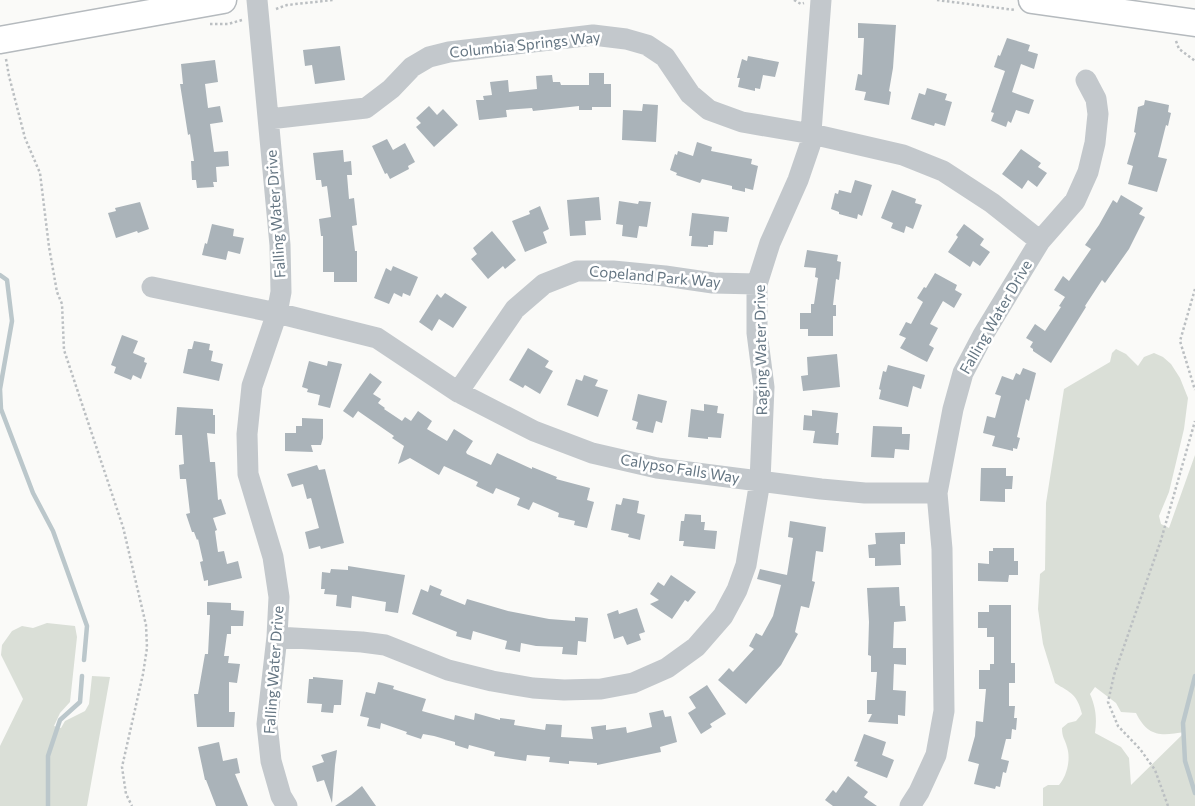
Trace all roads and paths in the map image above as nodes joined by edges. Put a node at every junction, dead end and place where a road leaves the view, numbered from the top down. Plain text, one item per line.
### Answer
1 (223, 0) edge
2 (258, 0) edge
3 (333, 0) edge
4 (794, 0) edge
5 (1032, 0) edge
6 (811, 2) edge
7 (278, 9) dead end
8 (1195, 23) edge
9 (2, 40) edge
10 (1175, 40) dead end
11 (1195, 61) edge
12 (1086, 80) dead end
13 (268, 119) junction
14 (812, 134) junction
15 (1040, 241) junction
16 (757, 284) junction
17 (152, 287) dead end
18 (1195, 289) edge
19 (276, 312) junction
20 (1195, 390) edge
21 (458, 392) junction
22 (1195, 421) edge
23 (760, 481) junction
24 (937, 493) junction
25 (277, 637) junction
26 (132, 806) edge
27 (287, 806) edge
28 (910, 806) edge
29 (1168, 806) edge

1 - 9 main road
2 - 13 street, Falling Water Drive
3 - 7 path
4 - 6 path
5 - 8 main road
6 - 14 street, Raging Water Drive
9 - 26 path
10 - 11 path
12 - 15 street, Falling Water Drive
13 - 14 street, Columbia Springs Way
13 - 19 street, Falling Water Drive
14 - 15 street, Columbia Springs Way
14 - 16 street, Raging Water Drive
15 - 24 street, Falling Water Drive
16 - 21 street, Copeland Park Way
16 - 23 street, Raging Water Drive
17 - 19 street, Calypso Falls Way
18 - 20 path
19 - 21 street, Calypso Falls Way
19 - 25 street, Falling Water Drive
21 - 23 street, Calypso Falls Way
22 - 29 path
23 - 24 street, Calypso Falls Way
23 - 25 street, Raging Water Drive
24 - 28 street, Falling Water Drive
25 - 27 street, Falling Water Drive

